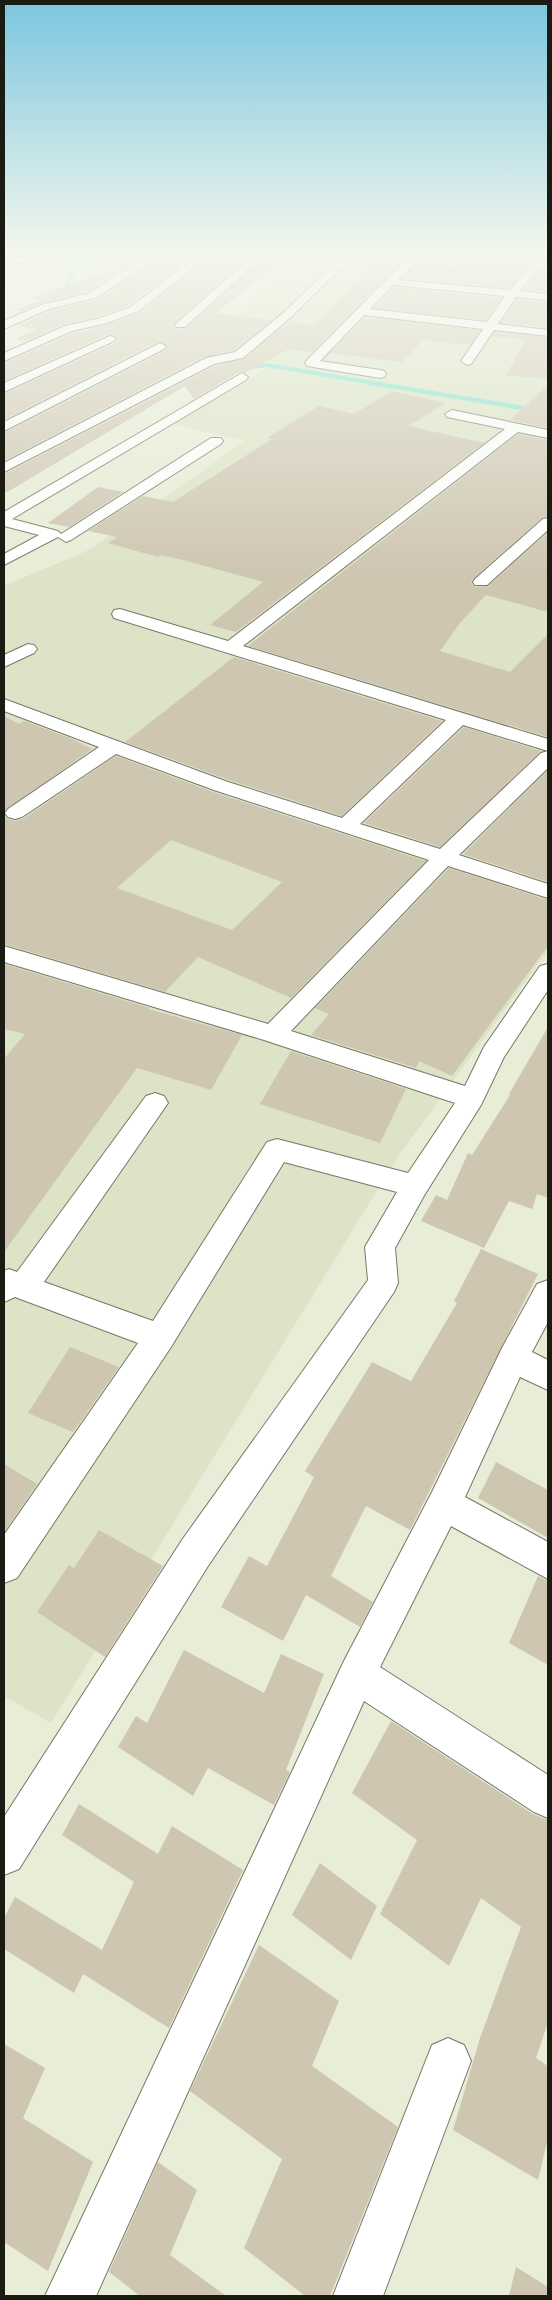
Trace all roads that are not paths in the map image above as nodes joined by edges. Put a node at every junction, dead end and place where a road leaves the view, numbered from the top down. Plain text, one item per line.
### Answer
1 (73, 358) edge
2 (139, 358) edge
3 (222, 358) edge
4 (315, 358) edge
5 (469, 358) edge
6 (467, 361) dead end
7 (380, 374) dead end
8 (242, 377) dead end
9 (4, 388) edge
10 (452, 414) dead end
11 (4, 427) edge
12 (516, 427) junction
13 (548, 434) edge
14 (216, 441) dead end
15 (4, 468) edge
16 (4, 518) edge
17 (4, 522) edge
18 (548, 522) edge
19 (59, 535) junction
20 (91, 542) dead end
21 (4, 560) edge
22 (481, 582) dead end
23 (120, 614) dead end
24 (230, 648) junction
25 (28, 649) dead end
26 (4, 662) edge
27 (4, 705) edge
28 (459, 718) junction
29 (548, 745) edge
30 (114, 746) junction
31 (548, 757) edge
32 (15, 813) dead end
33 (346, 826) junction
34 (443, 858) junction
35 (548, 891) edge
36 (4, 954) edge
37 (548, 972) edge
38 (274, 1034) junction
39 (472, 1098) junction
40 (156, 1103) dead end
41 (415, 1186) junction
42 (10, 1285) edge
43 (548, 1292) edge
44 (160, 1337) junction
45 (513, 1358) junction
46 (548, 1376) edge
47 (444, 1504) junction
48 (548, 1561) edge
49 (4, 1565) edge
50 (357, 1674) junction
51 (548, 1798) edge
52 (4, 1854) edge
53 (448, 2061) dead end
54 (70, 2296) edge
55 (358, 2296) edge

1 - 9 street
2 - 11 street
3 - 15 street
4 - 7 street
5 - 6 street
8 - 16 street
10 - 12 street
12 - 13 street
12 - 24 street
14 - 19 street
17 - 19 street
18 - 22 street
19 - 20 street
19 - 21 street
23 - 24 street
24 - 28 street
25 - 26 street
27 - 30 street
28 - 29 street
28 - 33 street
30 - 32 street
30 - 33 street
31 - 34 street
33 - 34 street
34 - 35 street
34 - 38 street
36 - 38 street
37 - 39 street
38 - 39 street
39 - 41 street
40 - 42 street
41 - 44 street
41 - 52 street
42 - 44 street
43 - 45 street
44 - 49 street
45 - 46 street
45 - 47 street
47 - 48 street
47 - 50 street
50 - 51 street
50 - 54 street
53 - 55 street

